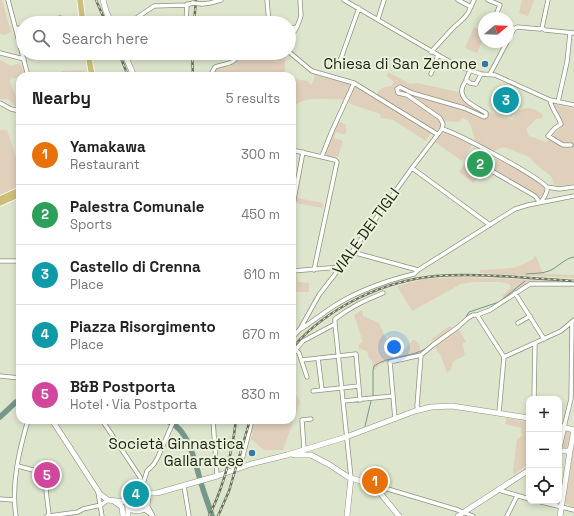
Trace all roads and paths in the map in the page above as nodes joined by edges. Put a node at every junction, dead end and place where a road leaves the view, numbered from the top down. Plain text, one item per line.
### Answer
1 (8, 0) edge
2 (80, 0) edge
3 (103, 0) edge
4 (221, 0) edge
5 (267, 0) edge
6 (300, 0) edge
7 (344, 0) edge
8 (384, 0) edge
9 (458, 0) edge
10 (474, 0) edge
11 (488, 0) edge
12 (548, 0) edge
13 (187, 4) junction
14 (471, 7) junction
15 (359, 8) junction
16 (498, 12) edge
17 (83, 16) edge
18 (108, 16) edge
19 (139, 16) edge
20 (186, 16) edge
21 (268, 16) edge
22 (378, 19) junction
23 (297, 27) edge
24 (542, 28) junction
25 (16, 29) edge
26 (514, 29) edge
27 (572, 33) edge
28 (503, 48) edge
29 (431, 52) junction
30 (0, 53) edge
31 (438, 55) junction
32 (16, 57) edge
33 (296, 58) edge
34 (24, 60) edge
35 (89, 60) edge
36 (127, 60) edge
37 (234, 60) edge
38 (340, 61) dead end
39 (470, 70) junction
40 (27, 72) edge
41 (91, 72) edge
42 (132, 72) edge
43 (212, 72) edge
44 (431, 74) dead end
45 (482, 74) junction
46 (490, 74) junction
47 (466, 81) junction
48 (354, 83) junction
49 (550, 100) junction
50 (558, 102) junction
51 (0, 103) edge
52 (574, 105) edge
53 (16, 110) edge
54 (442, 128) junction
55 (437, 134) junction
56 (571, 145) dead end
57 (296, 151) edge
58 (303, 152) junction
59 (322, 156) junction
60 (412, 168) junction
61 (490, 170) dead end
62 (296, 181) edge
63 (547, 186) junction
64 (574, 187) edge
65 (16, 192) edge
66 (16, 196) edge
67 (574, 196) edge
68 (0, 199) edge
69 (539, 201) junction
70 (0, 203) edge
71 (490, 225) junction
72 (352, 252) junction
73 (0, 261) edge
74 (16, 261) edge
75 (341, 267) junction
76 (314, 270) junction
77 (418, 270) junction
78 (296, 271) edge
79 (574, 284) edge
80 (383, 293) dead end
81 (515, 293) junction
82 (477, 315) junction
83 (530, 316) junction
84 (573, 322) edge
85 (335, 324) junction
86 (518, 324) dead end
87 (300, 329) junction
88 (296, 334) edge
89 (544, 339) junction
90 (535, 343) junction
91 (296, 350) joint
92 (421, 355) junction
93 (338, 356) junction
94 (504, 357) junction
95 (318, 358) junction
96 (302, 360) junction
97 (573, 369) edge
98 (0, 376) edge
99 (307, 377) dead end
100 (16, 378) edge
101 (359, 386) junction
102 (342, 388) junction
103 (322, 390) junction
104 (313, 391) dead end
105 (393, 396) junction
106 (534, 396) edge
107 (360, 400) junction
108 (343, 401) junction
109 (418, 410) junction
110 (499, 412) junction
111 (526, 417) edge
112 (311, 419) dead end
113 (395, 419) junction
114 (562, 423) edge
115 (27, 424) edge
116 (55, 424) edge
117 (105, 424) edge
118 (172, 424) edge
119 (213, 424) edge
120 (251, 424) edge
121 (562, 426) edge
122 (574, 430) edge
123 (562, 432) edge
124 (346, 437) junction
125 (564, 450) edge
126 (309, 451) junction
127 (18, 466) junction
128 (240, 468) junction
129 (146, 471) junction
130 (526, 472) edge
131 (139, 475) junction
132 (217, 476) junction
133 (352, 477) junction
134 (184, 486) junction
135 (138, 488) junction
136 (376, 488) junction
137 (97, 490) junction
138 (499, 490) junction
139 (145, 492) junction
140 (157, 493) junction
141 (127, 494) junction
142 (517, 496) junction
143 (526, 498) edge
144 (0, 499) edge
145 (108, 499) junction
146 (14, 500) junction
147 (147, 502) junction
148 (549, 504) edge
149 (101, 505) junction
150 (127, 505) junction
151 (561, 507) junction
152 (139, 510) junction
153 (574, 510) edge
154 (464, 512) junction
155 (71, 515) edge
156 (16, 516) edge
157 (48, 516) edge
158 (102, 516) edge
159 (123, 516) edge
160 (128, 516) edge
161 (131, 516) edge
162 (153, 516) edge
163 (189, 516) edge
164 (347, 516) edge
165 (399, 516) edge
166 (458, 516) edge
167 (473, 516) edge
168 (507, 516) edge
169 (560, 516) edge

1 - 25 street
2 - 17 main road
3 - 18 street
4 - 13 street, bridge
5 - 21 street
6 - 23 street
7 - 15 street
8 - 22 street
9 - 14 street
10 - 14 street
11 - 16 street
12 - 24 street
13 - 19 street
13 - 20 street
14 - 29 street
15 - 22 street
15 - 38 street
22 - 29 street
24 - 26 street
24 - 27 street
27 - 50 street
28 - 46 street
29 - 31 street
30 - 32 street
31 - 39 street
31 - 44 street
33 - 48 street
34 - 40 street
35 - 41 main road
36 - 42 street
37 - 43 street
39 - 45 street
39 - 47 street
45 - 46 street
45 - 47 street
46 - 49 street
47 - 54 street
48 - 55 street
48 - 59 street
49 - 50 street
49 - 56 street
50 - 52 street
51 - 53 street
54 - 55 street, VIALE DEI TIGLI
54 - 63 street
55 - 60 street, VIALE DEI TIGLI
57 - 58 street
58 - 59 street
58 - 62 street
59 - 76 street
60 - 71 street
60 - 72 street, VIALE DEI TIGLI
61 - 69 street
63 - 64 street
63 - 69 street
65 - 68 main road
66 - 70 main road
67 - 69 street
69 - 71 street
71 - 77 street
72 - 75 street, VIALE DEI TIGLI
72 - 77 street
73 - 74 street
75 - 76 street
75 - 87 street, VIALE DEI TIGLI
76 - 78 street
77 - 87 street
79 - 81 street
80 - 85 street
81 - 82 street
81 - 83 street
82 - 92 street
82 - 94 street
83 - 86 street
83 - 89 street
84 - 89 street
84 - 97 street
85 - 91 street
85 - 93 street
87 - 88 street
89 - 90 street
90 - 94 street
90 - 106 street
91 - 96 street
92 - 105 street
92 - 109 street
93 - 95 street
93 - 101 street
93 - 102 street
94 - 110 street
95 - 96 street
95 - 103 street
96 - 99 street
97 - 114 street
98 - 100 street
101 - 102 street
101 - 107 street
102 - 103 street
102 - 108 street
103 - 104 street
105 - 107 street
105 - 113 street
107 - 108 street
108 - 124 street
109 - 110 street
109 - 113 street
110 - 111 street
112 - 126 street
113 - 124 street
115 - 127 street
116 - 137 street
117 - 131 street
118 - 129 street
119 - 132 street
120 - 128 street
121 - 122 street
122 - 125 street
123 - 125 street
124 - 126 street
124 - 133 street
125 - 151 street
126 - 128 street
126 - 133 street
127 - 146 street
127 - 157 street
128 - 132 street
129 - 131 street
129 - 139 street
130 - 138 street
131 - 135 street
132 - 134 street
133 - 136 street
133 - 164 street
134 - 140 street
134 - 163 street
135 - 139 street
135 - 141 street
136 - 154 street
136 - 165 street
137 - 145 street
137 - 149 street
138 - 142 street
138 - 154 street
139 - 140 street
139 - 147 street
140 - 147 street
141 - 145 street
141 - 150 street
142 - 143 street
142 - 168 street
144 - 146 street
145 - 149 street
145 - 150 street
145 - 159 street
146 - 156 street
147 - 152 street
147 - 162 street
148 - 151 street
149 - 155 street
149 - 158 street
150 - 152 street
150 - 160 street
151 - 153 street
151 - 169 street
152 - 161 street
152 - 162 street
154 - 166 street
154 - 167 street
155 - 157 street

